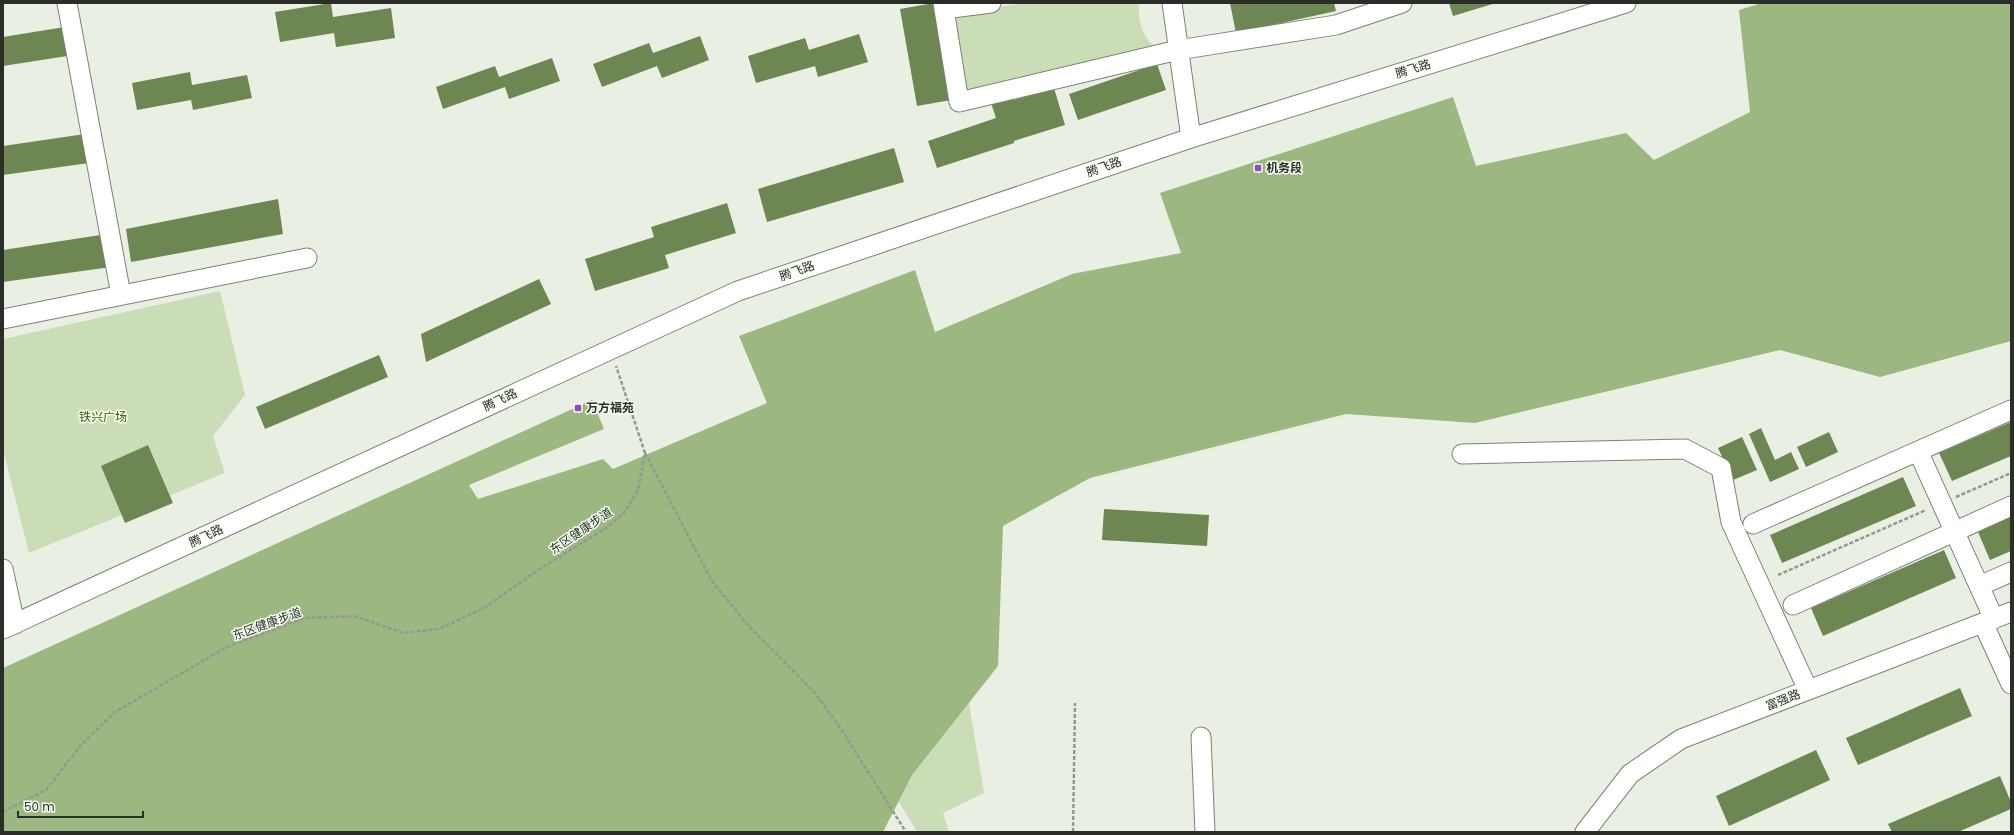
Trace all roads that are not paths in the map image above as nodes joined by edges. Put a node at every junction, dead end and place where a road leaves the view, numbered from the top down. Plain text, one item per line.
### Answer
1 (68, 3) edge
2 (991, 3) edge
3 (1172, 3) edge
4 (1402, 3) edge
5 (1626, 3) edge
6 (943, 6) edge
7 (1178, 50) junction
8 (1191, 138) junction
9 (307, 258) dead end
10 (121, 296) junction
11 (3, 319) edge
12 (2011, 410) edge
13 (1918, 450) junction
14 (1462, 454) dead end
15 (2011, 506) edge
16 (1753, 524) dead end
17 (1955, 532) junction
18 (3, 569) edge
19 (2011, 572) edge
20 (1979, 586) junction
21 (1792, 606) dead end
22 (1996, 618) edge
23 (9, 627) edge
24 (2011, 684) edge
25 (1808, 690) junction
26 (1201, 737) dead end
27 (1205, 832) edge
28 (1585, 832) edge

1 - 10 street
2 - 6 street
3 - 7 street
4 - 7 street
5 - 8 street, 腾飞路
6 - 7 street
7 - 8 street
8 - 23 street, 腾飞路
9 - 10 street
10 - 11 street
12 - 13 street
13 - 16 street
13 - 17 street
14 - 25 street
15 - 17 street
17 - 20 street
17 - 21 street
18 - 23 street
19 - 20 street
20 - 22 street
22 - 24 street
22 - 25 street, 富强路
25 - 28 street, 富强路
26 - 27 street

